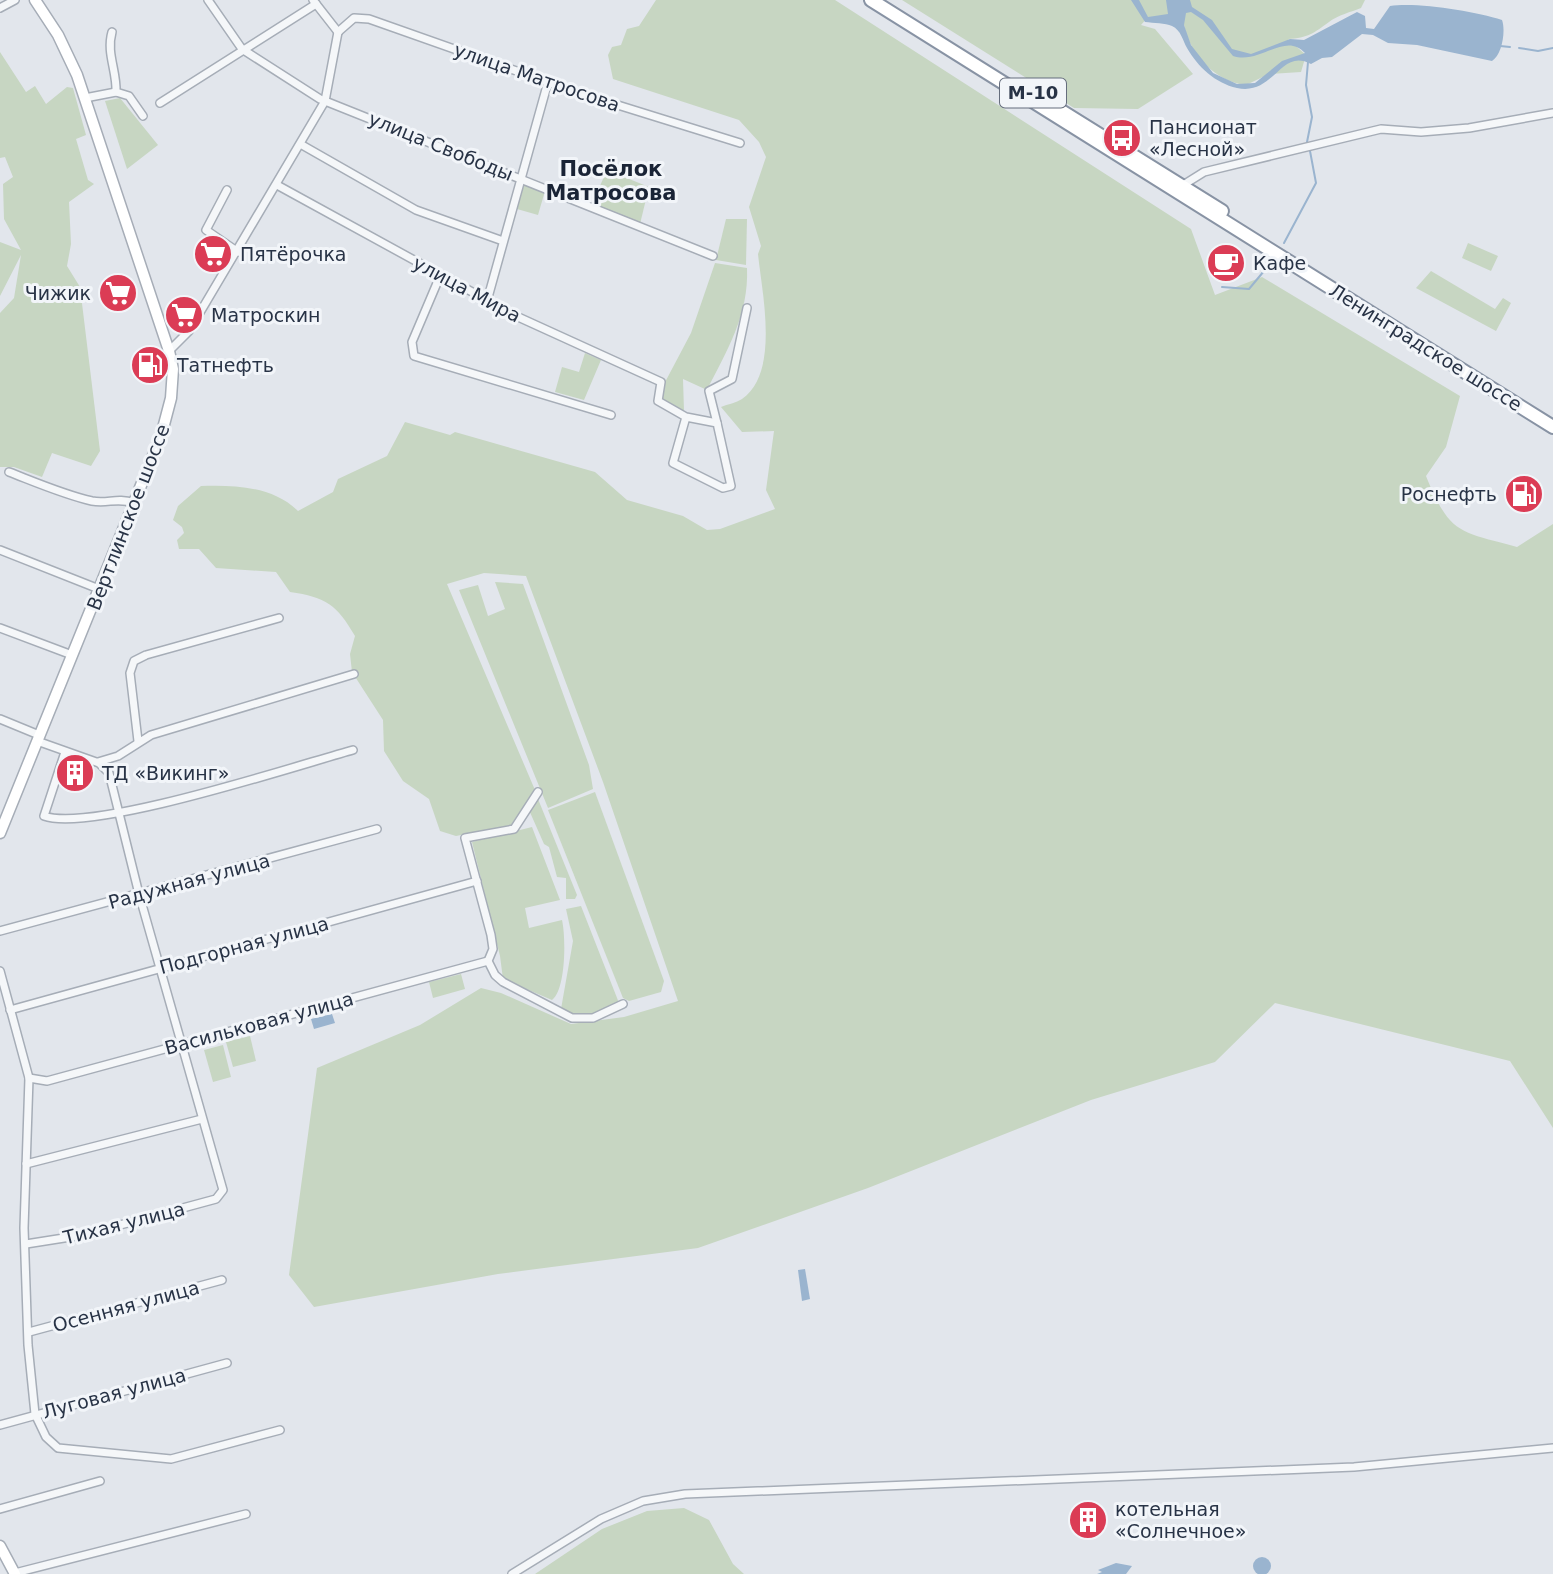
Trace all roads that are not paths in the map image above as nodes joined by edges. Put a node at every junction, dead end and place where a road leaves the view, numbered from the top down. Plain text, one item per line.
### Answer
1 (15, 0) edge
2 (35, 0) edge
3 (208, 0) edge
4 (871, 0) edge
5 (884, 0) edge
6 (314, 2) edge
7 (0, 8) edge
8 (112, 32) dead end
9 (338, 32) junction
10 (242, 49) junction
11 (548, 82) junction
12 (117, 92) junction
13 (85, 98) junction
14 (325, 102) junction
15 (160, 103) dead end
16 (1553, 113) edge
17 (143, 116) dead end
18 (740, 143) dead end
19 (302, 145) junction
20 (522, 179) junction
21 (277, 186) junction
22 (1178, 189) junction
23 (227, 190) dead end
24 (503, 241) junction
25 (238, 252) junction
26 (713, 256) dead end
27 (440, 276) junction
28 (487, 301) junction
29 (747, 307) dead end
30 (169, 351) junction
31 (611, 415) dead end
32 (686, 417) junction
33 (1553, 419) edge
34 (717, 423) junction
35 (1553, 427) edge
36 (9, 472) dead end
37 (134, 503) junction
38 (0, 550) edge
39 (99, 589) junction
40 (279, 618) dead end
41 (0, 628) edge
42 (72, 656) junction
43 (354, 674) dead end
44 (0, 719) edge
45 (38, 738) junction
46 (138, 741) junction
47 (353, 750) dead end
48 (65, 752) junction
49 (97, 762) junction
50 (538, 792) dead end
51 (118, 814) junction
52 (3, 815) edge
53 (377, 829) dead end
54 (0, 833) edge
55 (477, 881) junction
56 (139, 894) junction
57 (0, 931) edge
58 (488, 961) junction
59 (160, 968) junction
60 (0, 971) edge
61 (623, 1004) dead end
62 (10, 1010) junction
63 (181, 1044) junction
64 (29, 1078) junction
65 (202, 1119) junction
66 (26, 1164) junction
67 (26, 1244) junction
68 (222, 1280) dead end
69 (29, 1332) junction
70 (228, 1363) dead end
71 (35, 1414) junction
72 (0, 1425) edge
73 (280, 1430) dead end
74 (1553, 1448) edge
75 (100, 1481) dead end
76 (0, 1509) edge
77 (246, 1514) dead end
78 (0, 1546) edge
79 (15, 1573) edge
80 (512, 1574) edge

1 - 7 street
2 - 13 main road, Вертлинское шоссе
3 - 10 street
4 - 22 highway, Ленинградское шоссе / М-10
5 - 22 highway, Ленинградское шоссе / М-10
6 - 9 street
6 - 10 street
8 - 12 street
9 - 11 street, улица Матросова
9 - 14 street
10 - 14 street, улица Свободы
10 - 15 street
11 - 18 street, улица Матросова
11 - 20 street
12 - 13 street
12 - 17 street
13 - 30 main road, Вертлинское шоссе
14 - 19 street
14 - 20 street, улица Свободы
16 - 22 street
19 - 21 street
19 - 24 street
20 - 24 street
20 - 26 street, улица Свободы
21 - 25 street
21 - 27 street, улица Мира
22 - 33 highway, Ленинградское шоссе / М-10
22 - 35 highway, Ленинградское шоссе / М-10
23 - 25 street
24 - 28 street
25 - 30 street
27 - 28 street, улица Мира
27 - 31 street
28 - 32 street, улица Мира
29 - 34 street
30 - 37 main road, Вертлинское шоссе
32 - 34 street
32 - 34 street
36 - 37 street
37 - 39 main road, Вертлинское шоссе
38 - 39 street
39 - 42 main road, Вертлинское шоссе
40 - 46 street
41 - 42 street
42 - 45 main road, Вертлинское шоссе
43 - 46 street
44 - 45 street
45 - 48 street
45 - 52 main road, Вертлинское шоссе
46 - 49 street
47 - 51 street
48 - 49 street
48 - 51 street
49 - 51 street
50 - 55 street
51 - 56 street
52 - 54 main road, Вертлинское шоссе
53 - 56 street, Радужная улица
55 - 58 street
55 - 59 street, Подгорная улица
56 - 57 street, Радужная улица
56 - 59 street
58 - 61 street
58 - 63 street, Васильковая улица
59 - 62 street, Подгорная улица
59 - 63 street
60 - 62 street
62 - 64 street
63 - 64 street, Васильковая улица
63 - 65 street
64 - 66 street
65 - 66 street
65 - 67 street, Тихая улица
66 - 67 street
67 - 69 street
68 - 69 street, Осенняя улица
69 - 71 street
70 - 71 street, Луговая улица
71 - 72 street, Луговая улица
71 - 73 street
74 - 80 street
75 - 76 street
77 - 79 street
78 - 79 main road

